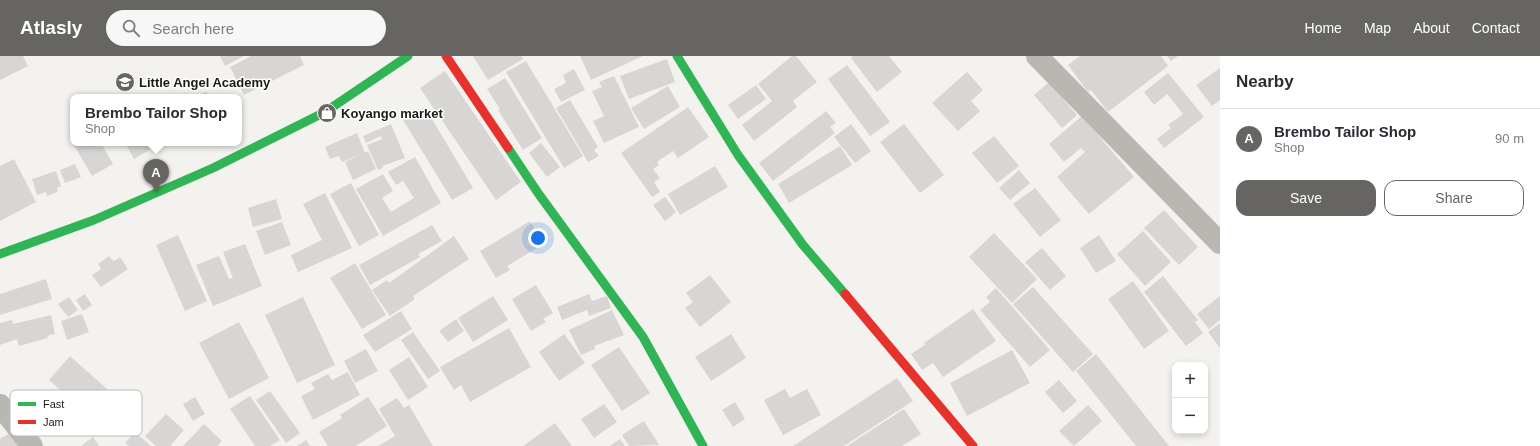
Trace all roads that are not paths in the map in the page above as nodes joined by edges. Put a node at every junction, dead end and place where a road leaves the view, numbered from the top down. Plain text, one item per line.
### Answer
1 (408, 56) edge
2 (446, 56) edge
3 (677, 56) edge
4 (1037, 56) edge
5 (1220, 243) edge
6 (0, 254) edge
7 (0, 405) edge
8 (10, 418) edge
9 (24, 436) edge
10 (32, 446) edge
11 (703, 446) edge
12 (973, 446) edge

1 - 6 street
2 - 11 street
3 - 12 street
4 - 5 street
7 - 8 street
9 - 10 street

